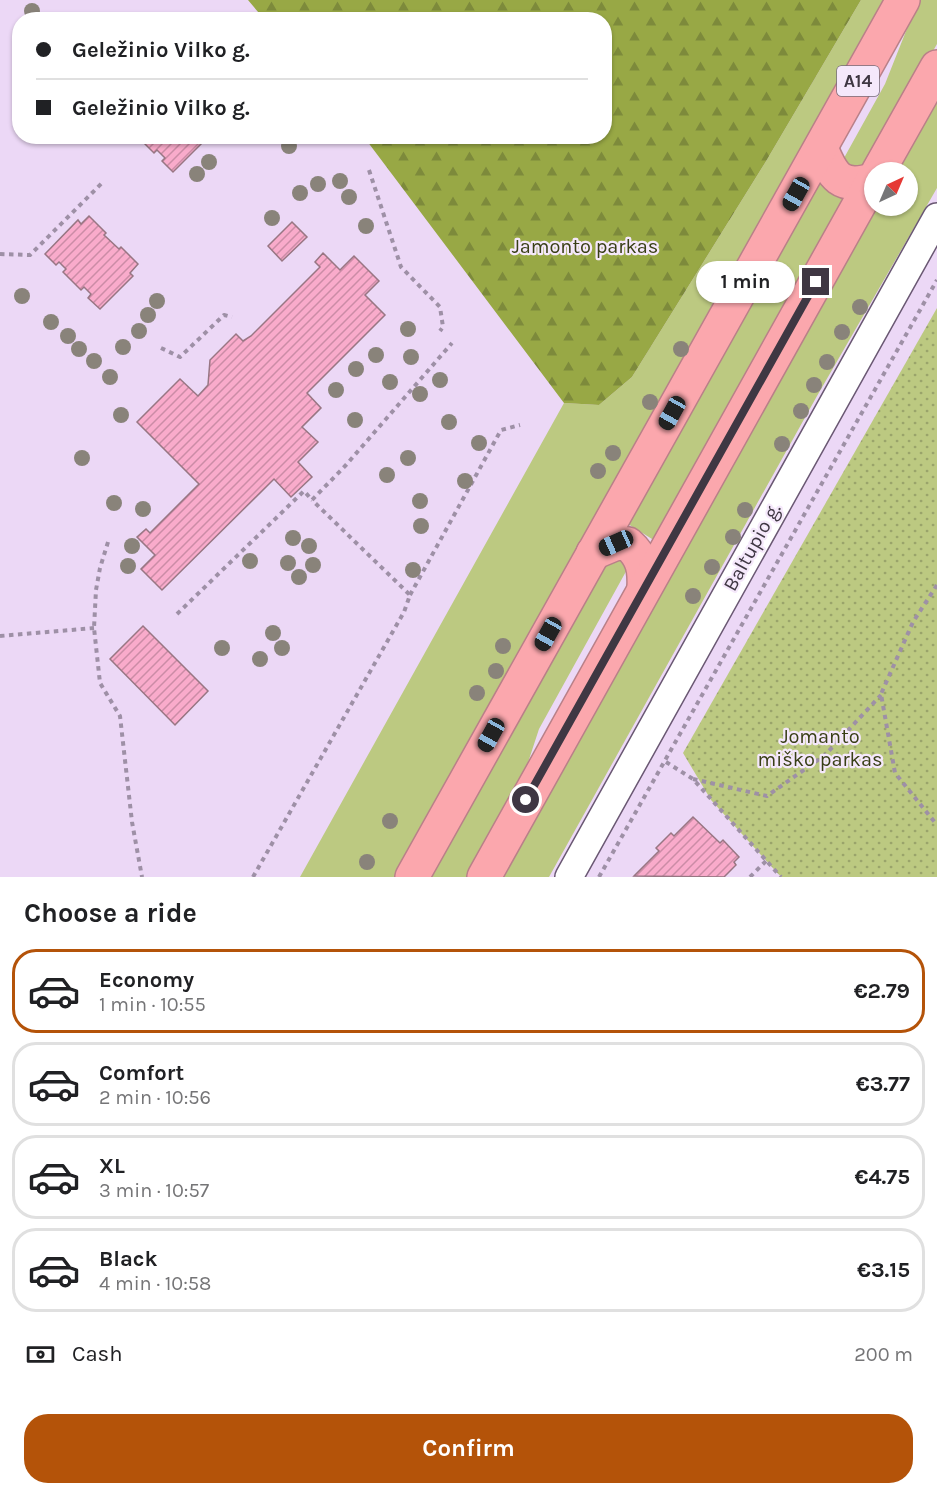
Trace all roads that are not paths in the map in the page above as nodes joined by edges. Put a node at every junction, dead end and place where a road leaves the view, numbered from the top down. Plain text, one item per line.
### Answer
1 (903, 0) edge
2 (937, 68) edge
3 (821, 148) junction
4 (884, 162) edge
5 (864, 182) edge
6 (864, 197) edge
7 (937, 217) edge
8 (593, 553) junction
9 (644, 589) junction
10 (412, 877) edge
11 (484, 877) edge
12 (569, 877) edge

1 - 3 highway, A14
2 - 4 highway
3 - 5 highway
3 - 8 highway, A14
6 - 9 highway
7 - 12 street, Baltupio g.
8 - 9 highway
8 - 10 highway, A14
9 - 11 highway

